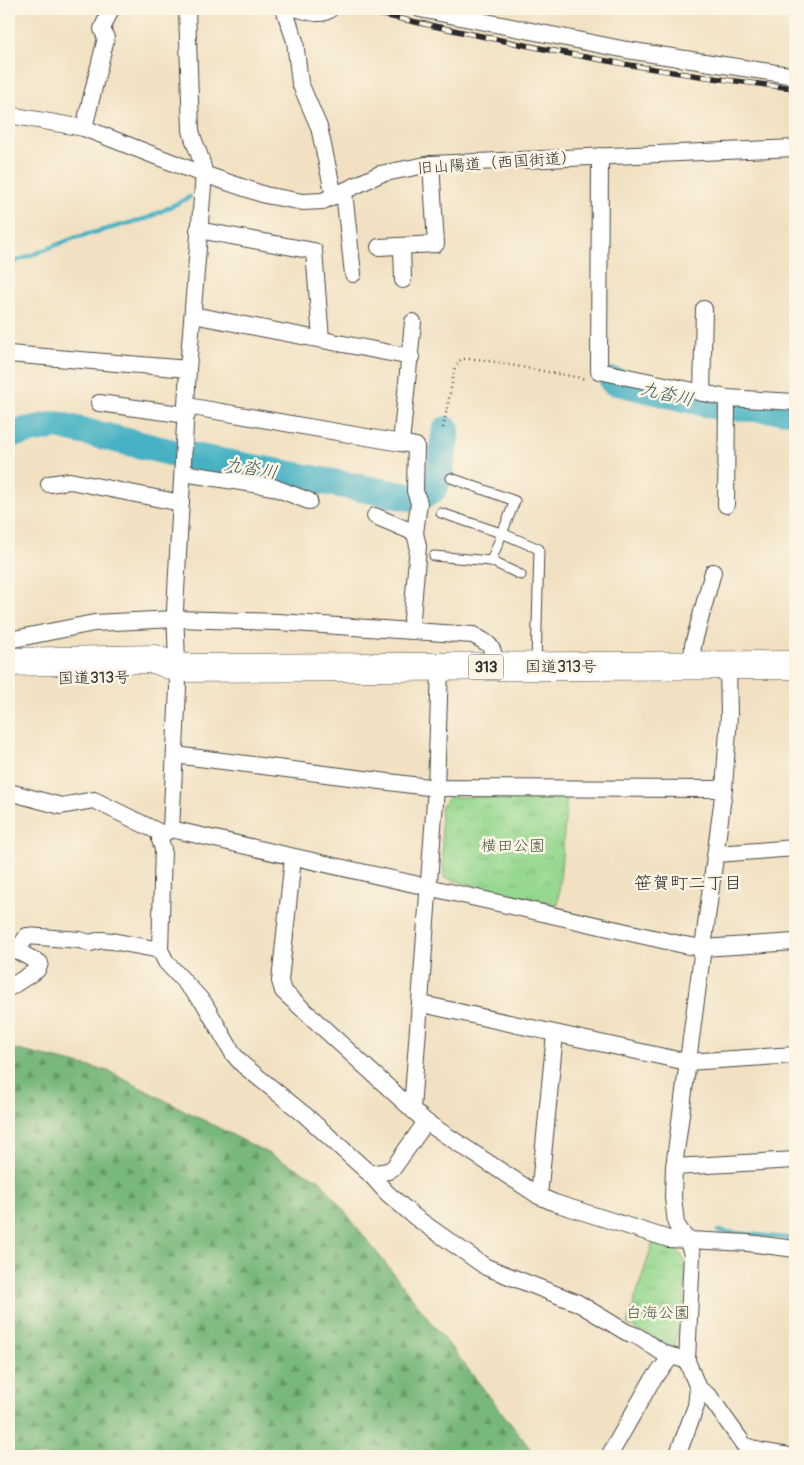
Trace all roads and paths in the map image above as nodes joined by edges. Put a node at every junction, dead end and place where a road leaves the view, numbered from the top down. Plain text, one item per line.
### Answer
1 (112, 9) edge
2 (187, 9) edge
3 (284, 9) edge
4 (297, 9) edge
5 (330, 9) edge
6 (420, 9) edge
7 (795, 76) edge
8 (9, 115) edge
9 (84, 128) junction
10 (795, 148) edge
11 (600, 156) junction
12 (431, 164) junction
13 (204, 174) junction
14 (339, 194) junction
15 (198, 230) junction
16 (402, 246) junction
17 (379, 247) dead end
18 (353, 274) dead end
19 (403, 280) dead end
20 (704, 310) dead end
21 (193, 315) junction
22 (413, 322) dead end
23 (321, 339) junction
24 (9, 354) edge
25 (411, 357) junction
26 (188, 369) junction
27 (599, 371) junction
28 (702, 393) junction
29 (727, 398) junction
30 (795, 402) edge
31 (100, 403) dead end
32 (187, 410) junction
33 (443, 428) dead end
34 (401, 443) junction
35 (184, 461) junction
36 (451, 478) dead end
37 (49, 484) dead end
38 (309, 501) dead end
39 (181, 503) junction
40 (726, 505) dead end
41 (441, 513) dead end
42 (375, 516) dead end
43 (415, 532) junction
44 (504, 534) junction
45 (434, 556) dead end
46 (491, 561) junction
47 (713, 572) dead end
48 (521, 575) dead end
49 (175, 619) junction
50 (411, 630) junction
51 (9, 640) edge
52 (9, 662) edge
53 (795, 665) edge
54 (536, 666) junction
55 (692, 666) junction
56 (728, 666) junction
57 (496, 667) junction
58 (177, 668) junction
59 (440, 668) junction
60 (9, 678) edge
61 (174, 755) junction
62 (436, 788) junction
63 (724, 789) junction
64 (9, 792) edge
65 (167, 831) junction
66 (795, 848) edge
67 (716, 854) junction
68 (293, 858) junction
69 (428, 888) junction
70 (795, 942) edge
71 (703, 948) junction
72 (160, 950) junction
73 (9, 988) edge
74 (422, 1004) junction
75 (555, 1034) junction
76 (795, 1055) edge
77 (687, 1062) junction
78 (412, 1109) junction
79 (426, 1122) junction
80 (795, 1160) edge
81 (674, 1167) junction
82 (370, 1174) junction
83 (539, 1196) junction
84 (688, 1242) junction
85 (795, 1249) edge
86 (671, 1357) junction
87 (687, 1360) junction
88 (698, 1388) junction
89 (609, 1456) edge
90 (677, 1456) edge
91 (789, 1456) edge

1 - 9 street
2 - 13 street
3 - 14 street
4 - 5 street
6 - 7 street
8 - 9 street, 旧山陽道（西国街道）
9 - 13 street, 旧山陽道（西国街道）
10 - 11 street, 旧山陽道（西国街道）
11 - 12 street, 旧山陽道（西国街道）
11 - 27 street
12 - 14 street, 旧山陽道（西国街道）
12 - 16 street
13 - 14 street, 旧山陽道（西国街道）
13 - 15 street
14 - 18 street
15 - 21 street
15 - 23 street
16 - 17 street
16 - 19 street
20 - 28 street
21 - 23 street
21 - 26 street
22 - 25 street
23 - 25 street
24 - 26 street
25 - 34 street
26 - 32 street
27 - 28 street
27 - 33 path
28 - 29 street
29 - 30 street
29 - 40 street
31 - 32 street
32 - 34 street
32 - 35 street
34 - 43 street
35 - 38 street
35 - 39 street
36 - 44 lane
37 - 39 street
39 - 49 street
41 - 44 lane
42 - 43 street
43 - 50 street
44 - 46 lane
44 - 54 lane
45 - 46 lane
46 - 48 lane
47 - 55 street
49 - 50 street
49 - 51 street
49 - 58 street
50 - 57 street
52 - 58 highway, 国道313号 / 313
53 - 56 highway, 国道313号 / 313
54 - 55 highway, 国道313号 / 313
54 - 57 highway, 国道313号 / 313
55 - 56 highway, 国道313号 / 313
56 - 63 street
57 - 59 highway, 国道313号 / 313
58 - 59 highway, 国道313号 / 313
58 - 60 highway, 国道313号 / 313
58 - 61 street
59 - 62 street
61 - 62 street
61 - 65 street
62 - 63 street
62 - 69 street
63 - 67 street
64 - 65 street
65 - 68 street
65 - 72 street
66 - 67 street
67 - 71 street
68 - 69 street
68 - 78 street
69 - 71 street
69 - 74 street
70 - 71 street
71 - 77 street
72 - 73 street
72 - 82 street
74 - 75 street
74 - 78 street
75 - 77 street
75 - 83 street
76 - 77 street
77 - 81 street
78 - 79 street
79 - 82 street
79 - 83 street
80 - 81 street
81 - 84 street
82 - 86 street
83 - 84 street
84 - 85 street
84 - 87 street
86 - 87 street
86 - 89 street
87 - 88 street
88 - 90 street
88 - 91 street

